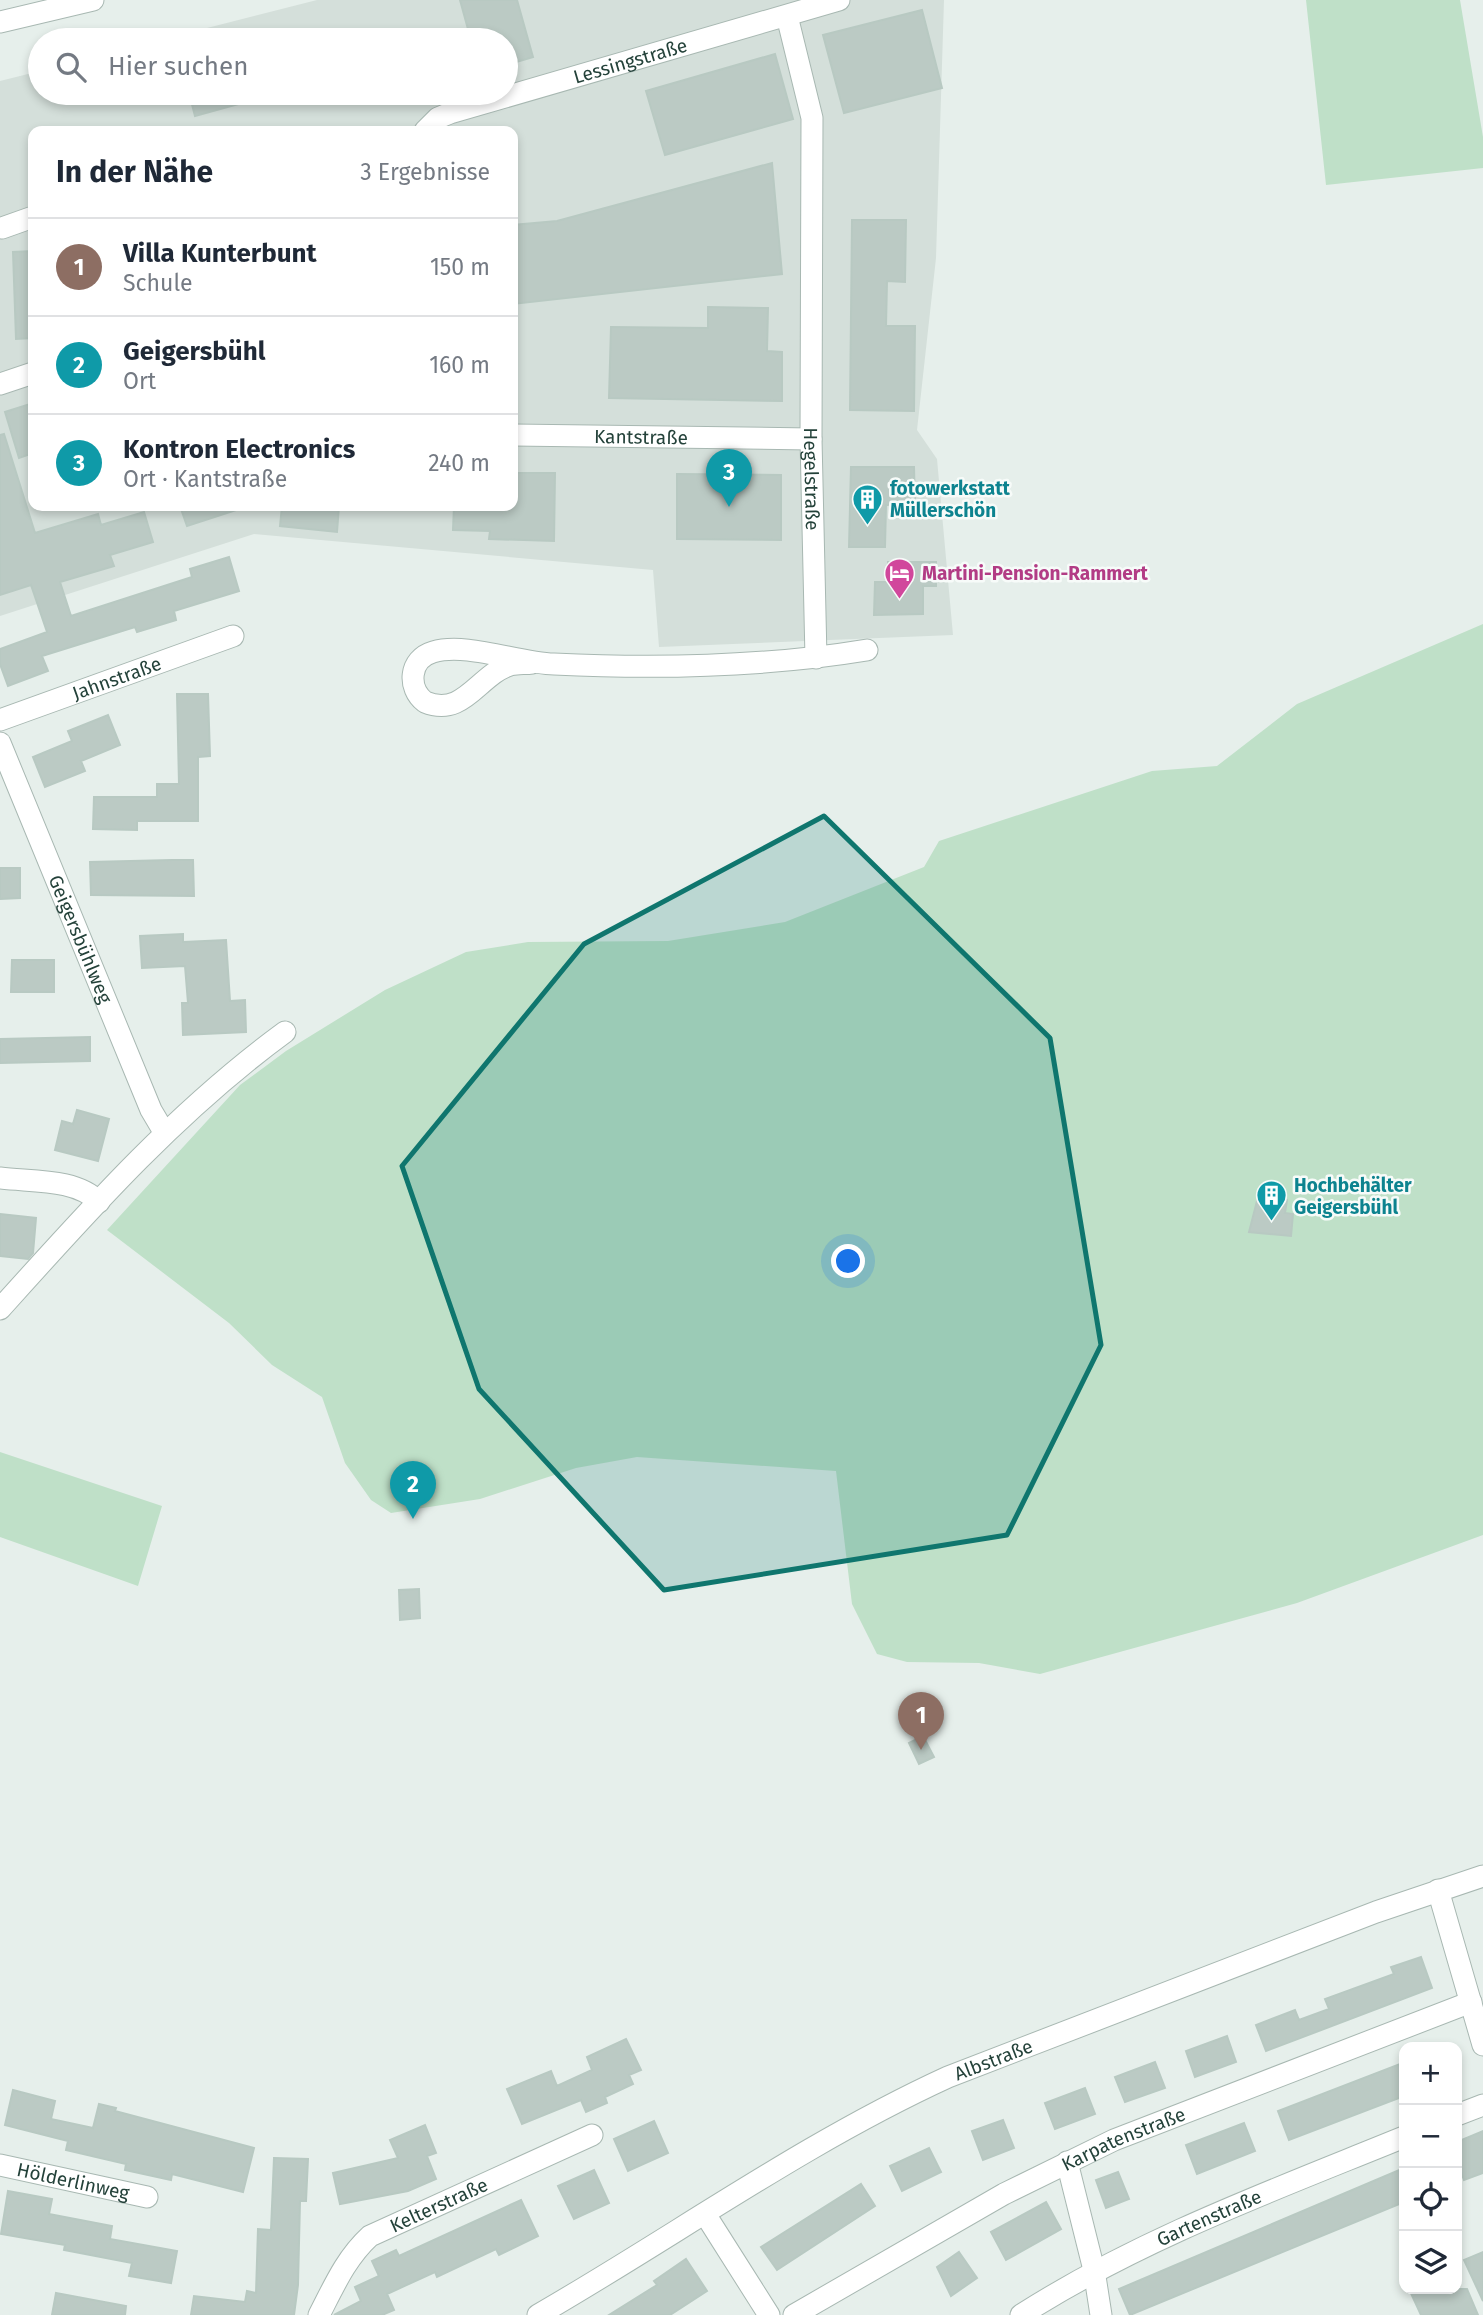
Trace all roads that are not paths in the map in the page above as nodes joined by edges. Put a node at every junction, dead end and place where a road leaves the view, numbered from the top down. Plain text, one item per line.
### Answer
1 (93, 0) edge
2 (839, 0) edge
3 (787, 16) junction
4 (0, 22) edge
5 (518, 93) edge
6 (478, 105) edge
7 (430, 126) edge
8 (28, 220) edge
9 (2, 228) dead end
10 (28, 375) edge
11 (0, 384) edge
12 (518, 435) edge
13 (811, 439) junction
14 (233, 636) dead end
15 (867, 650) dead end
16 (816, 659) junction
17 (532, 663) junction
18 (0, 720) edge
19 (0, 743) edge
20 (285, 1032) dead end
21 (164, 1132) junction
22 (0, 1178) edge
23 (99, 1202) junction
24 (0, 1309) edge
25 (1483, 1876) edge
26 (1438, 1890) junction
27 (1471, 2002) junction
28 (1483, 2045) edge
29 (1483, 2105) edge
30 (1462, 2113) edge
31 (592, 2136) dead end
32 (1399, 2139) edge
33 (1067, 2162) junction
34 (0, 2165) edge
35 (147, 2197) dead end
36 (705, 2214) junction
37 (1094, 2270) junction
38 (319, 2315) edge
39 (538, 2315) edge
40 (769, 2315) edge
41 (794, 2315) edge
42 (1021, 2315) edge
43 (1101, 2315) edge

1 - 4 street
2 - 3 street, Lessingstraße
3 - 5 street, Lessingstraße
3 - 13 street, Hegelstraße
6 - 7 street, Lessingstraße
8 - 9 street
10 - 11 street
12 - 13 street, Kantstraße
13 - 16 street, Hegelstraße
14 - 18 street, Jahnstraße
15 - 16 street
16 - 17 street
17 - 17 street
19 - 21 street, Geigersbühlweg
20 - 21 street
21 - 23 street
22 - 23 street
23 - 24 street
25 - 26 street, Albstraße
26 - 27 street
26 - 36 street, Albstraße
27 - 28 street
27 - 33 street, Karpatenstraße
29 - 30 street
31 - 38 street, Kelterstraße
32 - 37 street, Gartenstraße
33 - 37 street
33 - 41 street, Karpatenstraße
34 - 35 street, Hölderlinweg
36 - 39 street, Albstraße
36 - 40 street
37 - 42 street, Gartenstraße
37 - 43 street

